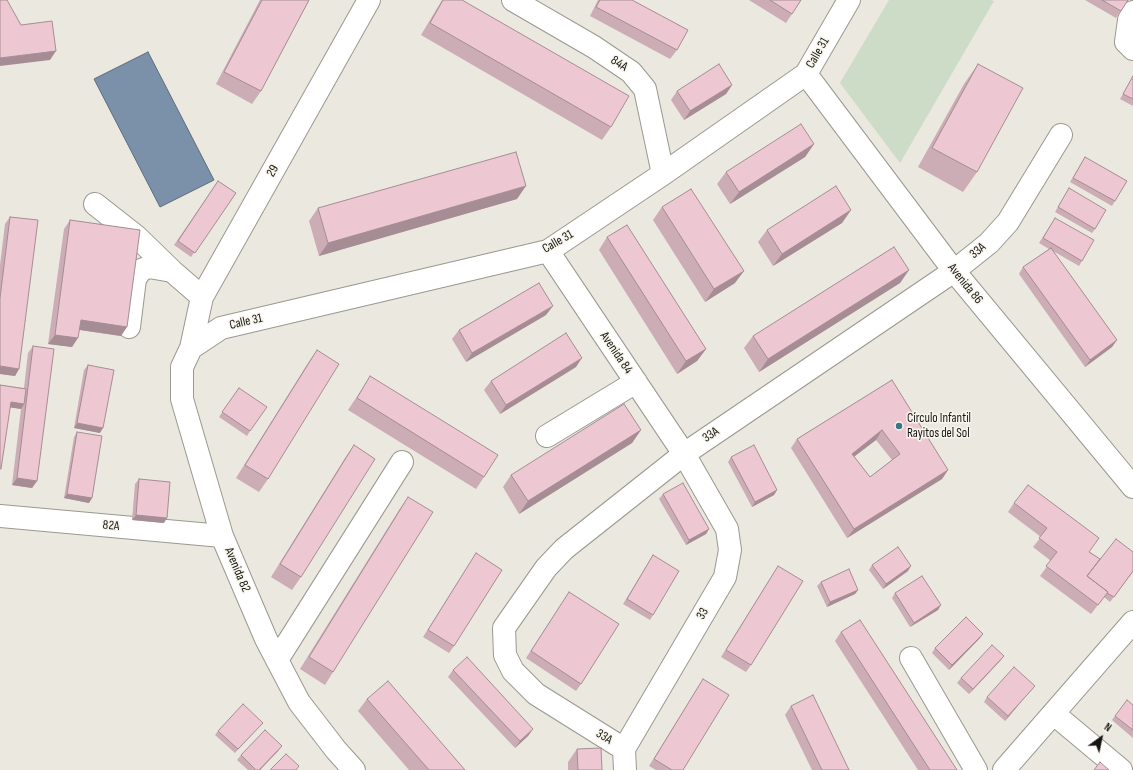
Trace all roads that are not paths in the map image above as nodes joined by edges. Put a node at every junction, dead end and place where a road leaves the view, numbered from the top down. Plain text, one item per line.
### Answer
1 (369, 0) edge
2 (513, 0) edge
3 (849, 0) edge
4 (1133, 12) edge
5 (1133, 49) edge
6 (806, 74) junction
7 (1061, 135) dead end
8 (663, 174) junction
9 (95, 204) dead end
10 (548, 252) junction
11 (172, 271) junction
12 (954, 271) junction
13 (202, 297) junction
14 (129, 327) edge
15 (191, 348) junction
16 (636, 382) junction
17 (547, 436) dead end
18 (684, 454) junction
19 (402, 462) dead end
20 (1133, 487) edge
21 (0, 516) edge
22 (222, 536) junction
23 (1133, 622) edge
24 (911, 658) dead end
25 (277, 660) junction
26 (1054, 714) junction
27 (624, 760) edge
28 (354, 770) edge
29 (976, 770) edge
30 (1004, 770) edge
31 (1121, 770) edge

1 - 13 street, 29
2 - 8 street, 84A
3 - 6 street, Calle 31
4 - 5 street
6 - 8 street, Calle 31
6 - 12 street, Avenida 86
7 - 12 street, 33A
8 - 10 street, Calle 31
9 - 11 street
10 - 15 street, Calle 31
10 - 16 street, Avenida 84
11 - 13 street
11 - 14 street
12 - 18 street, 33A
12 - 20 street, Avenida 86
13 - 15 street, 29
15 - 22 street, Avenida 82
16 - 17 street
16 - 18 street, Avenida 84
18 - 27 street, 33
18 - 27 street, 33A
19 - 25 street
21 - 22 street, 82A
22 - 25 street, Avenida 82
23 - 26 street
24 - 29 street
25 - 28 street, Avenida 82
26 - 30 street
26 - 31 street

